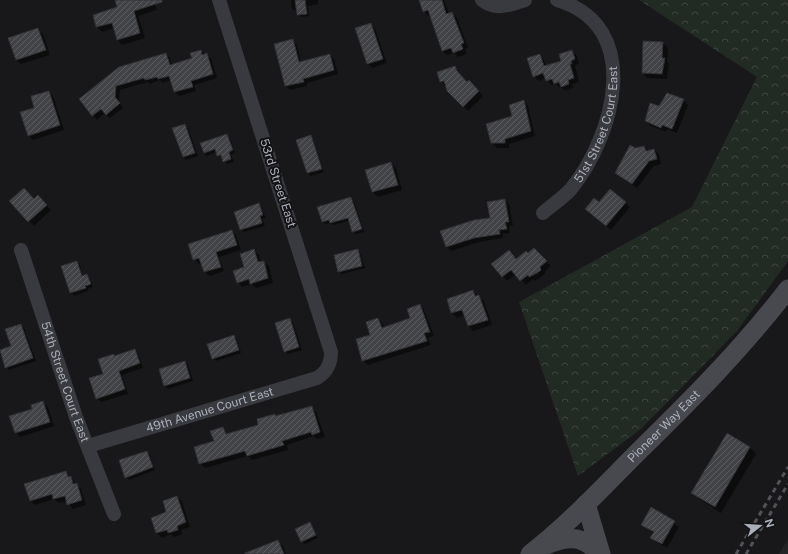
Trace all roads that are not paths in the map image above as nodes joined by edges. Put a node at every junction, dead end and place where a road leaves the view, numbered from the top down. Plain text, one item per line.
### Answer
1 (219, 0) edge
2 (482, 0) edge
3 (525, 0) edge
4 (557, 0) edge
5 (543, 212) dead end
6 (20, 250) dead end
7 (788, 288) edge
8 (328, 367) joint
9 (88, 446) junction
10 (586, 504) junction
11 (114, 514) dead end
12 (533, 552) edge
13 (600, 554) edge

1 - 8 street, 53rd Street East
2 - 3 street
4 - 5 street, 51st Street Court East
6 - 9 street, 54th Street Court East
7 - 10 main road, Pioneer Way East
8 - 9 street, 49th Avenue Court East
9 - 11 street, 54th Street Court East
10 - 12 main road, Pioneer Way East
10 - 13 main road
12 - 13 main road

